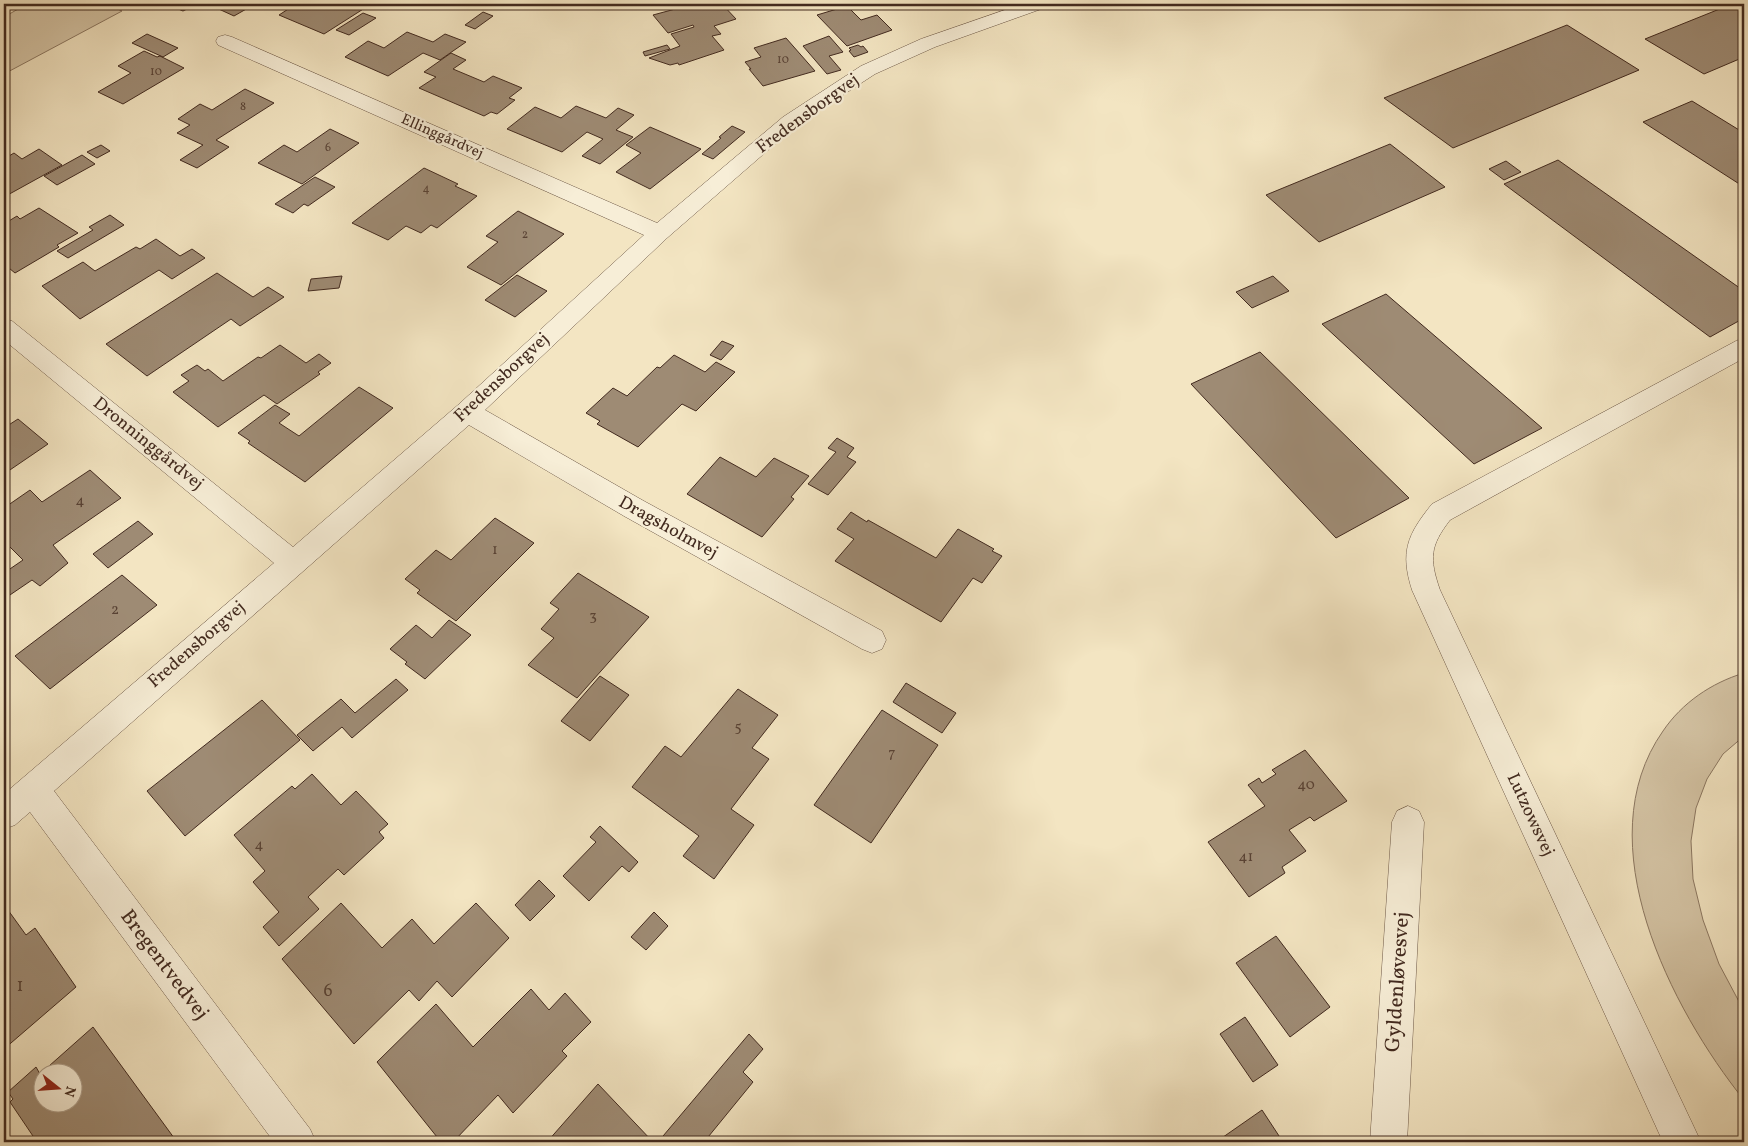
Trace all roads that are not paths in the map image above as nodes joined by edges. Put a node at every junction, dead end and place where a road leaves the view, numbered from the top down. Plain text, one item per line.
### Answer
1 (1038, 4) edge
2 (987, 11) edge
3 (226, 41) dead end
4 (659, 233) junction
5 (4, 327) edge
6 (1744, 347) edge
7 (467, 412) junction
8 (292, 562) junction
9 (872, 640) dead end
10 (32, 788) junction
11 (4, 814) edge
12 (1408, 822) dead end
13 (297, 1142) edge
14 (1388, 1142) edge
15 (1682, 1142) edge

1 - 2 street, Fredensborgvej
2 - 4 street, Fredensborgvej
3 - 4 street, Ellinggårdvej
4 - 7 street, Fredensborgvej
5 - 8 street, Dronninggårdvej
6 - 15 street, Lutzowsvej
7 - 8 street, Fredensborgvej
7 - 9 street, Dragsholmvej
8 - 10 street, Fredensborgvej
10 - 11 street, Fredensborgvej
10 - 13 street, Bregentvedvej
12 - 14 street, Gyldenløvesvej

